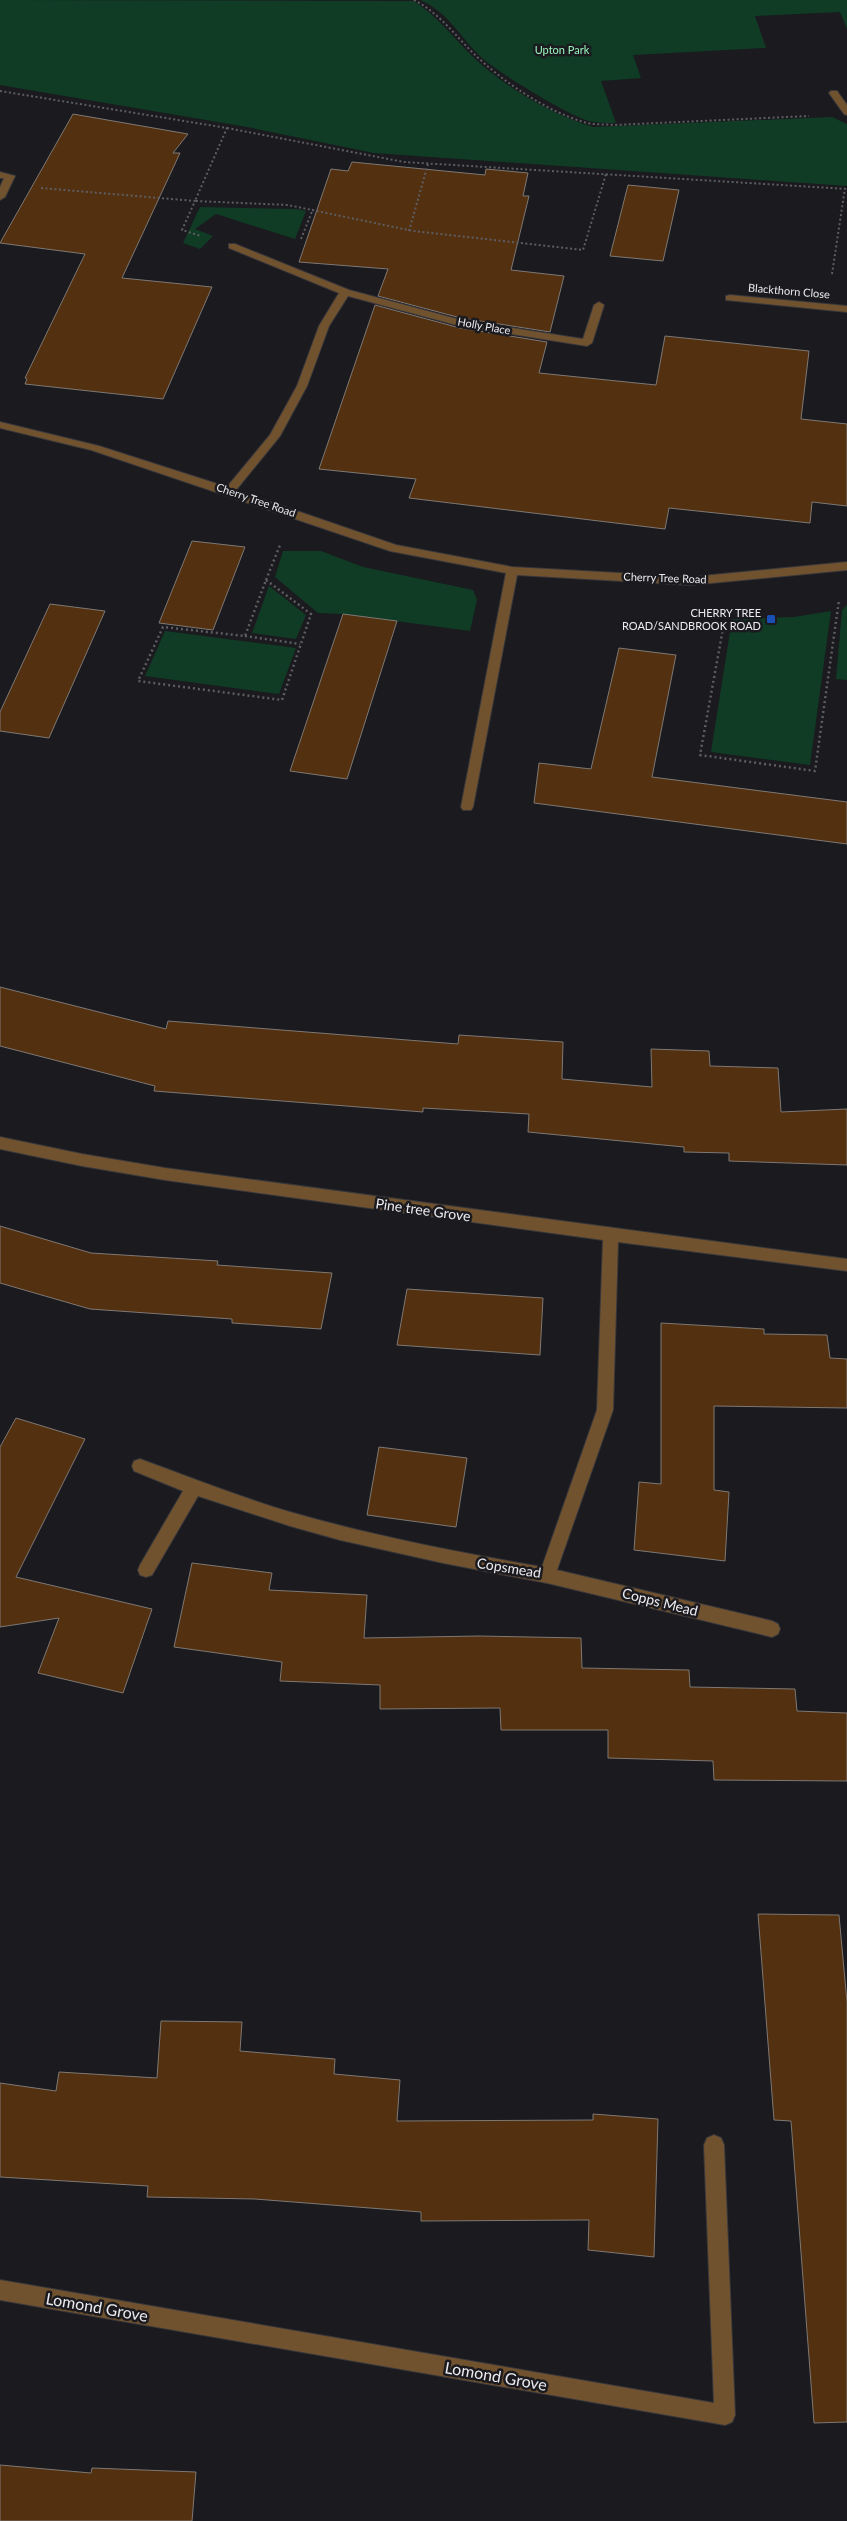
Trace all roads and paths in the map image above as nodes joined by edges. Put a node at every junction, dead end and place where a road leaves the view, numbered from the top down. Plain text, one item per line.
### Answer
1 (414, 0) edge
2 (0, 91) edge
3 (834, 93) dead end
4 (847, 112) edge
5 (818, 115) dead end
6 (227, 128) junction
7 (428, 164) junction
8 (606, 174) junction
9 (0, 175) edge
10 (6, 185) junction
11 (846, 189) edge
12 (0, 197) edge
13 (195, 201) junction
14 (409, 230) junction
15 (232, 246) joint
16 (345, 292) junction
17 (730, 298) dead end
18 (599, 305) dead end
19 (827, 307) junction
20 (847, 309) edge
21 (0, 425) edge
22 (229, 491) junction
23 (298, 514) junction
24 (847, 566) edge
25 (512, 571) junction
26 (732, 578) junction
27 (266, 580) junction
28 (840, 595) dead end
29 (245, 636) junction
30 (300, 644) junction
31 (467, 807) dead end
32 (0, 1143) edge
33 (611, 1236) junction
34 (847, 1265) edge
35 (140, 1466) dead end
36 (193, 1489) junction
37 (146, 1570) dead end
38 (548, 1575) junction
39 (772, 1629) dead end
40 (714, 2145) dead end
41 (0, 2290) edge

1 - 5 path
2 - 6 path
3 - 4 street
6 - 7 path
6 - 13 path
7 - 8 path
7 - 14 path
8 - 11 path
8 - 14 path
9 - 10 street
10 - 12 street
10 - 13 path
11 - 19 path
13 - 14 path
13 - 15 path
15 - 16 street, Holly Place
16 - 18 street, Holly Place
16 - 22 street
17 - 19 street, Blackthorn Close
19 - 20 street, Blackthorn Close
21 - 22 street, Cherry Tree Road
22 - 23 street, Cherry Tree Road
23 - 25 street, Cherry Tree Road
23 - 27 path
24 - 26 street, Cherry Tree Road
25 - 26 street, Cherry Tree Road
25 - 31 street
26 - 28 path
27 - 29 path
27 - 30 path
29 - 30 path
29 - 30 path
32 - 33 street, Pine tree Grove
33 - 34 street, Pine tree Grove
33 - 38 street, Copsmead
35 - 36 street, Copsmead
36 - 37 street
36 - 38 street, Copsmead
38 - 39 street, Copps Mead
40 - 41 street, Lomond Grove

